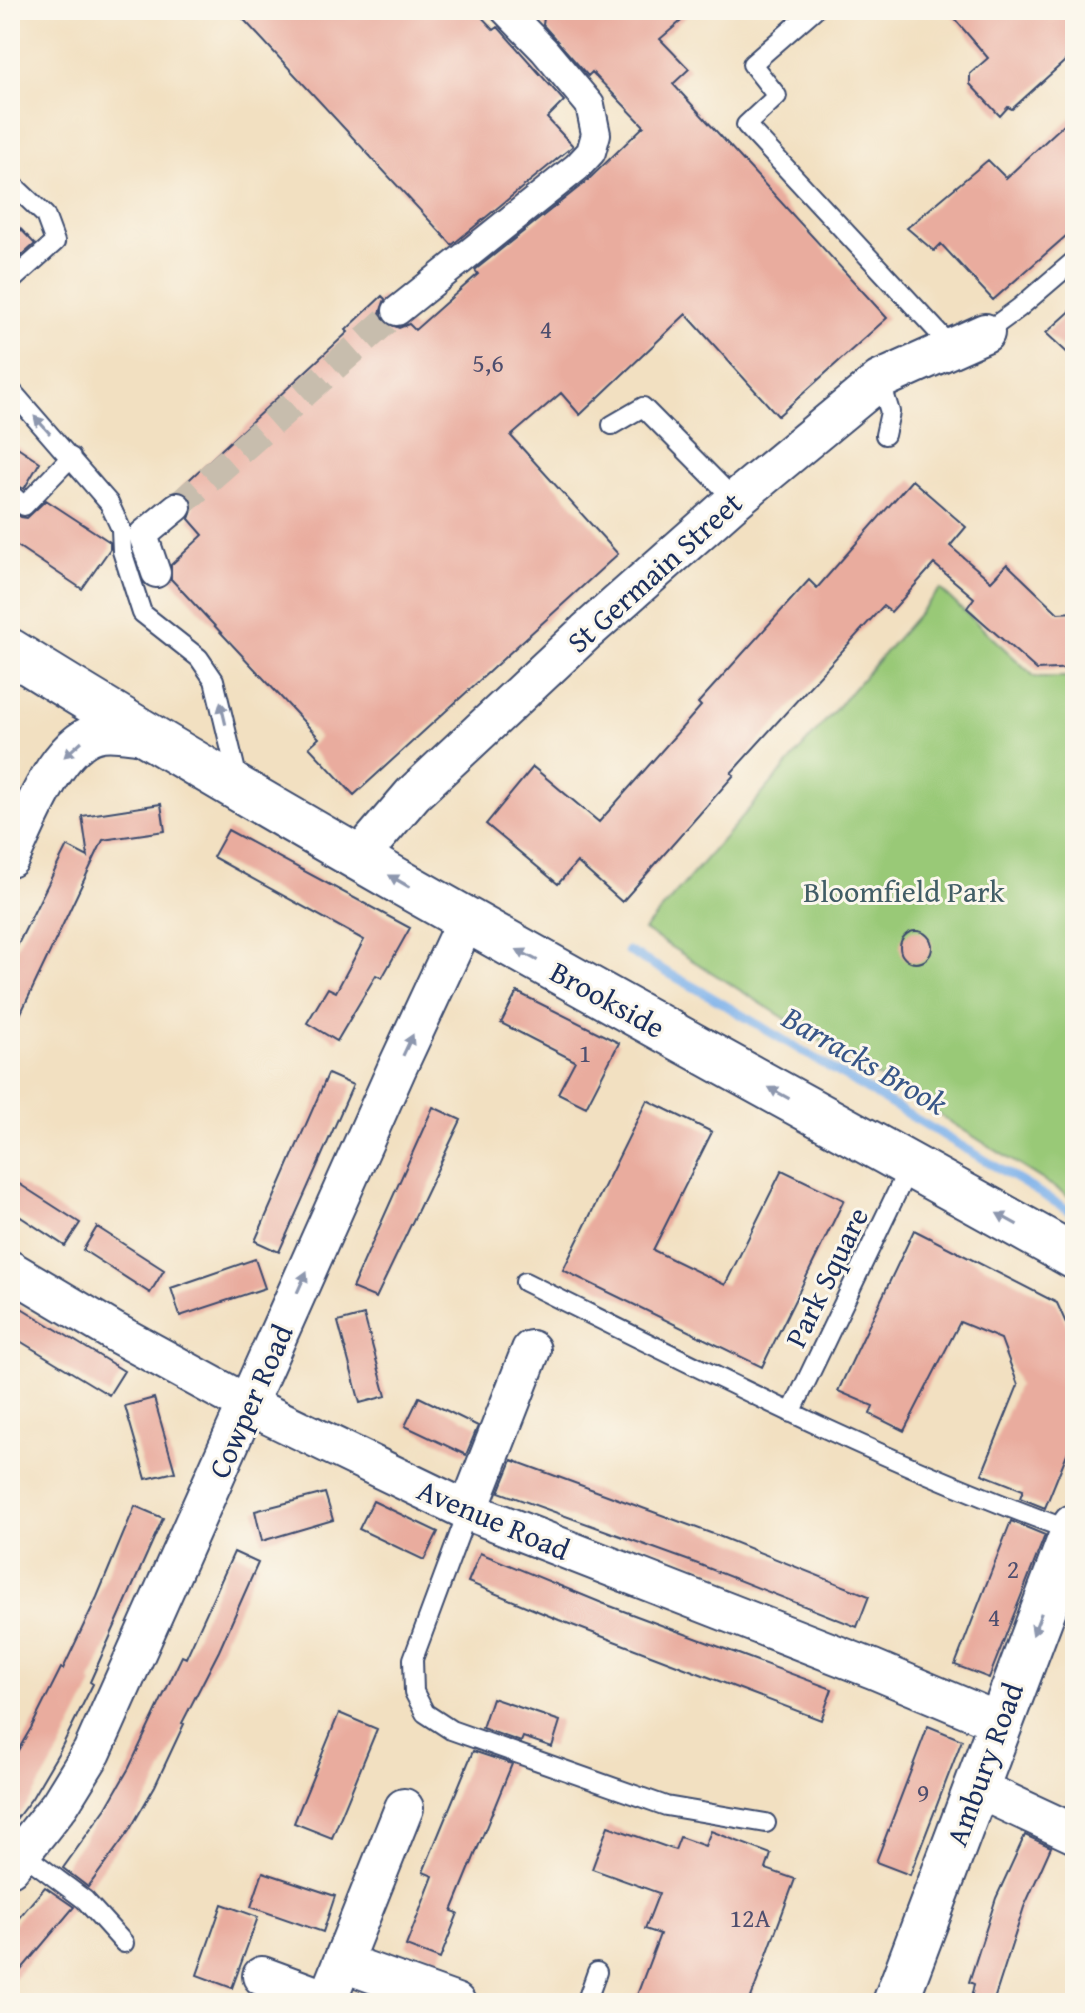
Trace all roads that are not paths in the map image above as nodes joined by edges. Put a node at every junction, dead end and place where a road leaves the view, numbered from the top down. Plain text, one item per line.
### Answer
1 (814, 10) edge
2 (511, 12) edge
3 (10, 182) edge
4 (1075, 260) edge
5 (10, 282) edge
6 (397, 311) tunnel mouth
7 (968, 340) junction
8 (880, 380) junction
9 (10, 389) edge
10 (612, 425) dead end
11 (885, 435) dead end
12 (71, 457) junction
13 (10, 493) edge
14 (735, 500) junction
15 (177, 507) tunnel mouth
16 (156, 573) dead end
17 (10, 651) edge
18 (145, 735) junction
19 (240, 789) junction
20 (359, 857) junction
21 (10, 858) edge
22 (466, 920) junction
23 (910, 1165) junction
24 (1075, 1257) edge
25 (10, 1270) edge
26 (525, 1282) dead end
27 (531, 1350) dead end
28 (248, 1405) junction
29 (791, 1413) junction
30 (468, 1511) junction
31 (1074, 1528) edge
32 (999, 1722) junction
33 (976, 1788) junction
34 (404, 1808) dead end
35 (766, 1823) dead end
36 (1075, 1834) edge
37 (16, 1860) edge
38 (124, 1943) dead end
39 (344, 1963) junction
40 (597, 1972) dead end
41 (262, 1976) dead end
42 (326, 2002) edge
43 (456, 2003) edge
44 (586, 2003) edge
45 (895, 2003) edge

1 - 7 lane
2 - 6 street
3 - 5 lane
4 - 7 lane
7 - 8 street, St Germain Street
8 - 11 lane
8 - 14 street, St Germain Street
12 -> 9 lane
10 - 14 lane
12 - 13 lane
19 -> 12 lane
14 - 20 street, St Germain Street
15 - 16 street
17 - 18 main road, Brookside
18 - 19 main road, Brookside
18 -> 21 street
19 - 20 main road, Brookside
22 -> 20 main road, Brookside
23 -> 22 main road, Brookside
28 -> 22 street, Cowper Road
24 -> 23 main road, Brookside
23 - 29 lane, Park Square
25 - 28 street, Avenue Road
26 - 29 lane
27 - 30 street
28 - 30 street, Avenue Road
28 - 37 street, Cowper Road
29 - 31 lane
30 - 32 street, Avenue Road
30 - 35 lane
31 -> 32 main road, Ambury Road
32 - 33 main road, Ambury Road
33 - 36 street
33 - 45 main road, Ambury Road
34 - 39 street
37 - 38 lane
39 - 42 street
39 - 43 street
40 - 44 lane
41 - 42 street

